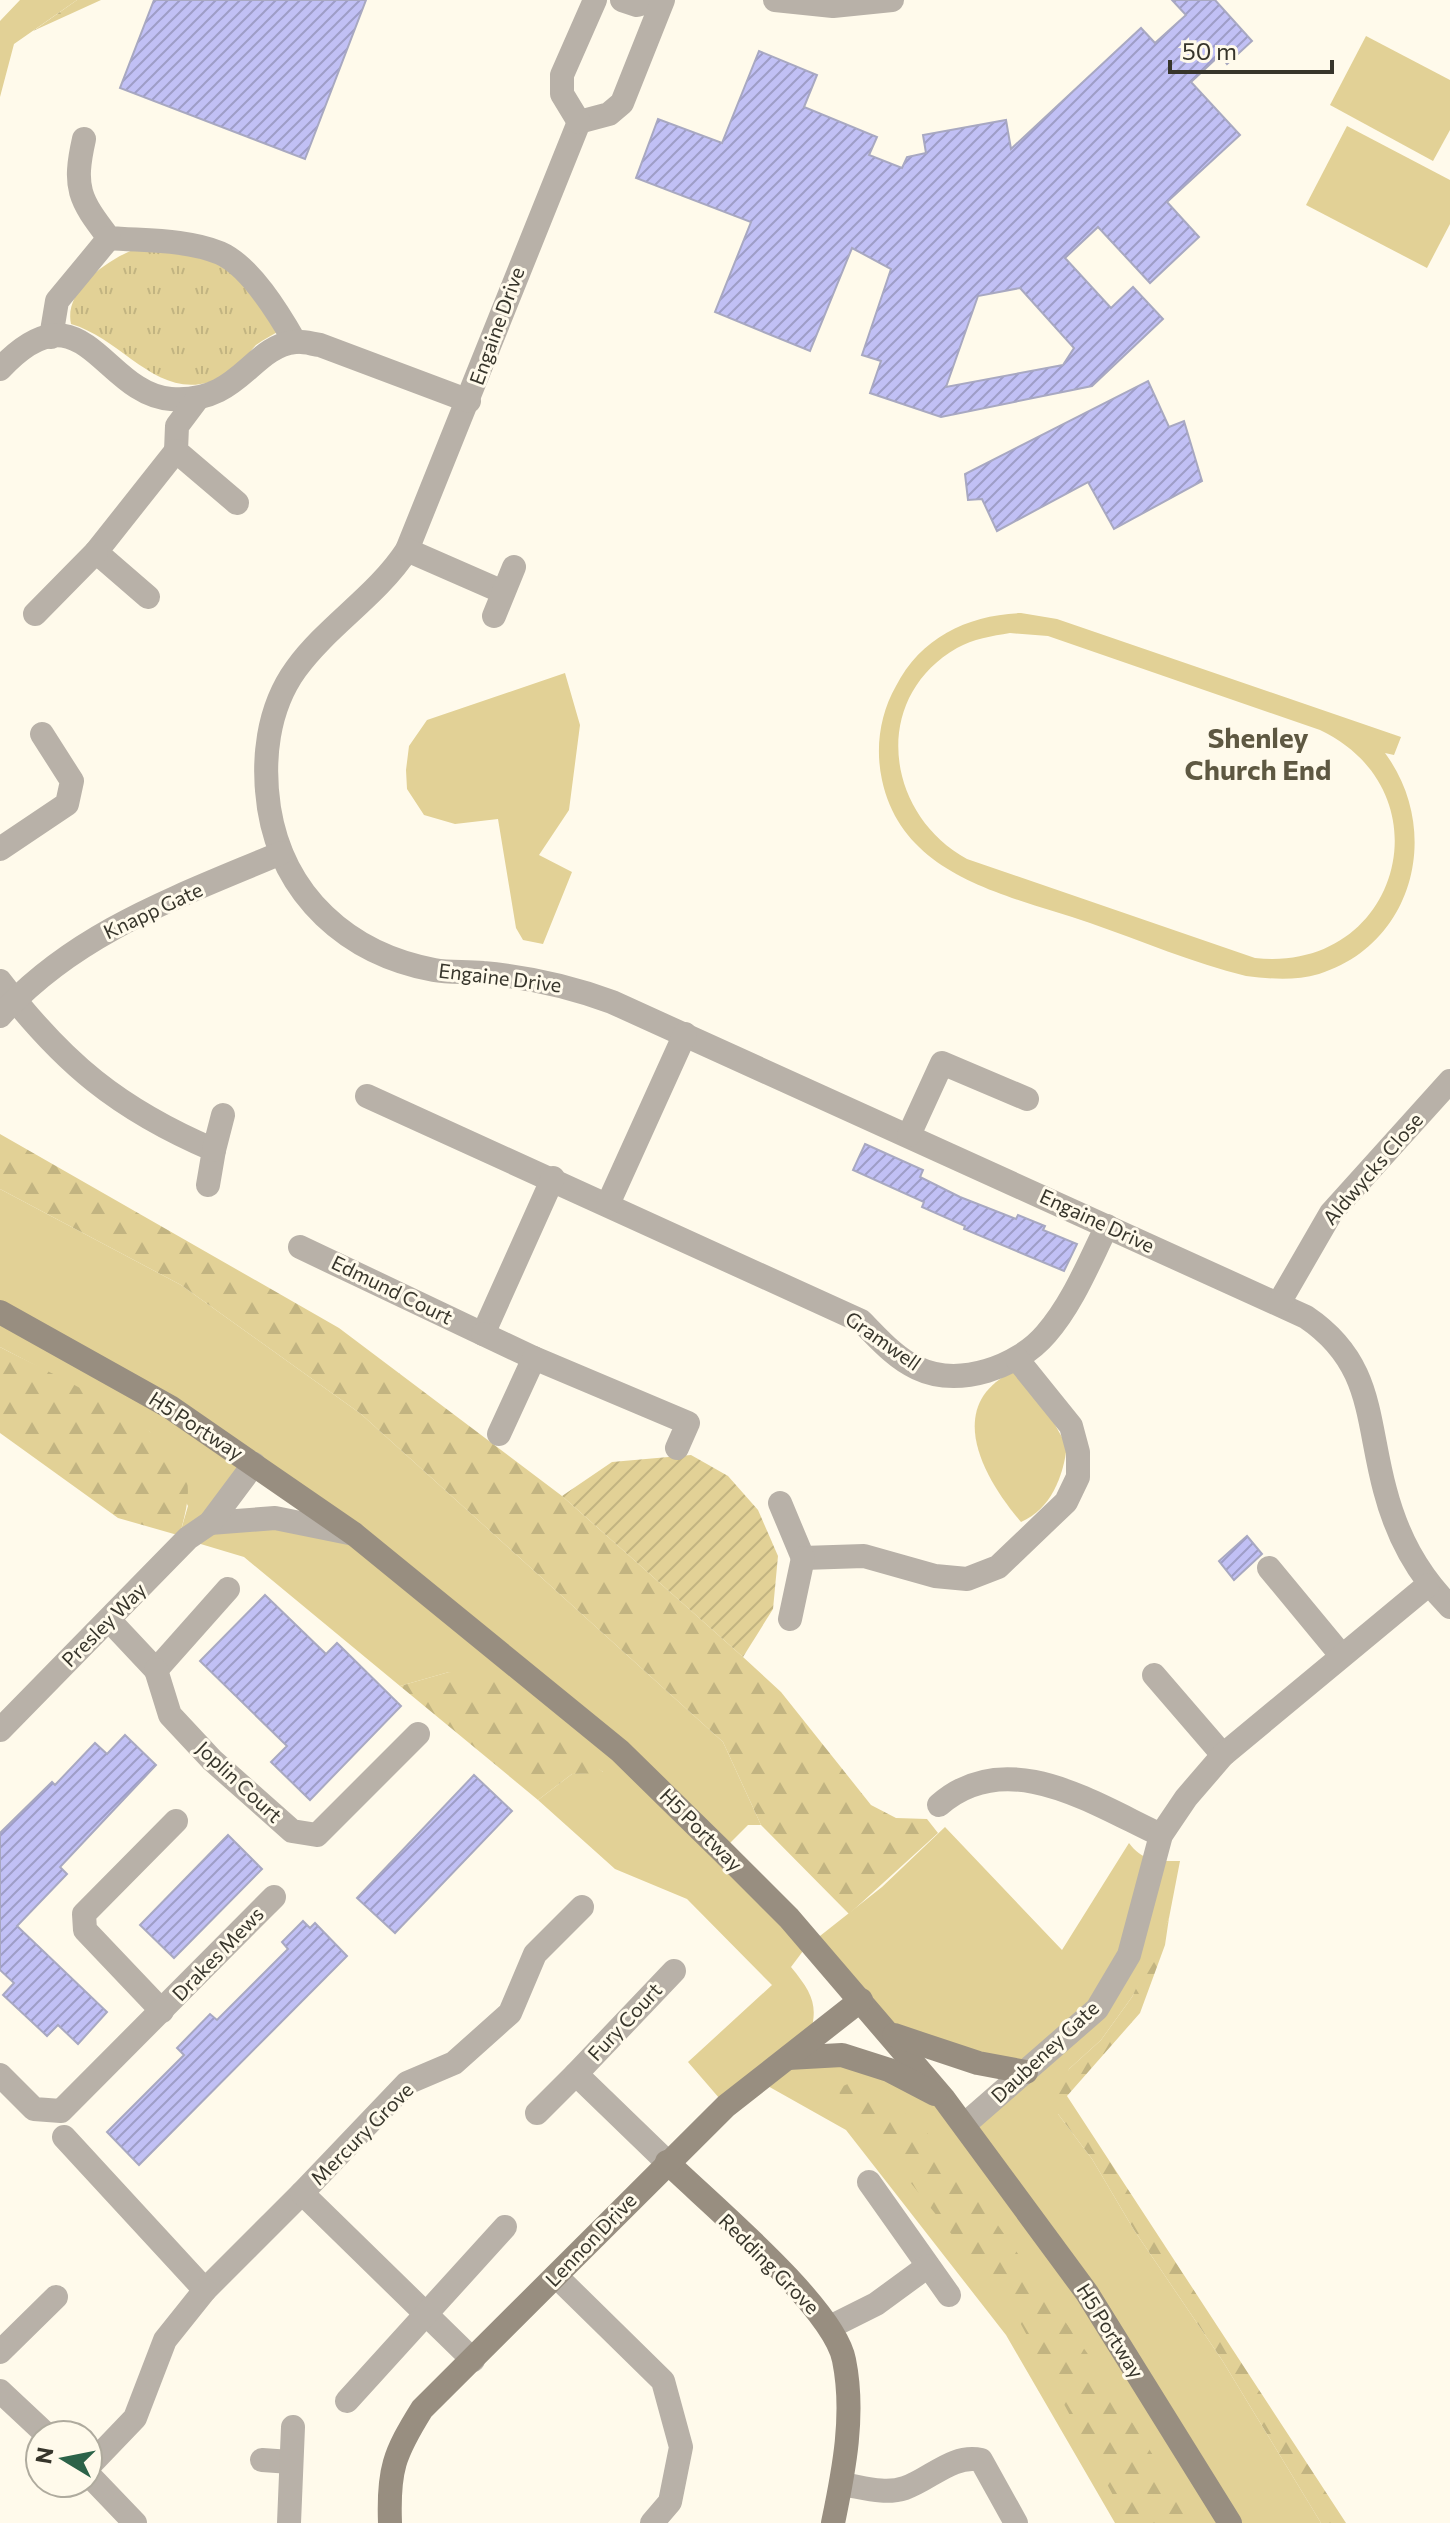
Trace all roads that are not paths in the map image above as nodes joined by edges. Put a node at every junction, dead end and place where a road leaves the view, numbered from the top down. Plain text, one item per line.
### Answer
1 (595, 0) edge
2 (622, 0) edge
3 (655, 0) edge
4 (663, 0) edge
5 (775, 0) edge
6 (892, 0) edge
7 (579, 122) junction
8 (84, 139) dead end
9 (109, 238) junction
10 (51, 337) junction
11 (295, 342) junction
12 (0, 369) edge
13 (198, 398) junction
14 (469, 401) junction
15 (176, 451) junction
16 (237, 503) dead end
17 (407, 550) junction
18 (96, 552) junction
19 (514, 567) dead end
20 (503, 592) junction
21 (148, 597) dead end
22 (35, 614) dead end
23 (494, 616) dead end
24 (42, 734) dead end
25 (0, 849) edge
26 (281, 853) junction
27 (5, 999) edge
28 (685, 1034) junction
29 (1450, 1081) edge
30 (367, 1096) dead end
31 (1027, 1099) dead end
32 (223, 1115) dead end
33 (909, 1135) junction
34 (214, 1150) junction
35 (553, 1178) junction
36 (208, 1185) dead end
37 (608, 1204) junction
38 (1107, 1226) junction
39 (300, 1247) dead end
40 (1279, 1303) junction
41 (0, 1312) edge
42 (483, 1334) junction
43 (534, 1358) junction
44 (1017, 1359) junction
45 (499, 1434) dead end
46 (677, 1448) dead end
47 (254, 1464) junction
48 (780, 1503) dead end
49 (210, 1523) junction
50 (354, 1534) junction
51 (803, 1558) junction
52 (1269, 1568) dead end
53 (1428, 1585) junction
54 (228, 1589) dead end
55 (1450, 1607) edge
56 (790, 1619) dead end
57 (110, 1621) junction
58 (1341, 1655) junction
59 (156, 1670) junction
60 (1154, 1675) dead end
61 (0, 1730) edge
62 (418, 1734) dead end
63 (1223, 1755) junction
64 (939, 1805) dead end
65 (176, 1821) dead end
66 (1161, 1835) junction
67 (274, 1897) dead end
68 (582, 1907) dead end
69 (674, 1971) dead end
70 (861, 2000) junction
71 (162, 2011) junction
72 (892, 2034) junction
73 (788, 2058) junction
74 (1026, 2072) junction
75 (576, 2074) junction
76 (0, 2075) edge
77 (944, 2099) junction
78 (537, 2113) dead end
79 (964, 2125) junction
80 (64, 2137) dead end
81 (667, 2162) junction
82 (869, 2182) dead end
83 (302, 2193) junction
84 (505, 2227) dead end
85 (928, 2266) junction
86 (556, 2276) junction
87 (205, 2290) junction
88 (949, 2295) dead end
89 (56, 2297) dead end
90 (426, 2312) junction
91 (830, 2327) junction
92 (0, 2352) edge
93 (473, 2360) junction
94 (0, 2391) edge
95 (347, 2401) dead end
96 (30, 2419) edge
97 (293, 2427) dead end
98 (104, 2450) edge
99 (262, 2460) dead end
100 (291, 2462) junction
101 (841, 2484) junction
102 (104, 2491) edge
103 (135, 2523) edge
104 (289, 2523) edge
105 (390, 2523) edge
106 (652, 2523) edge
107 (833, 2523) edge
108 (1016, 2523) edge
109 (1230, 2523) edge

1 - 7 street
2 - 3 street
4 - 7 street
5 - 6 street
7 - 14 street, Engaine Drive
8 - 9 street
9 - 10 street
9 - 11 street
10 - 12 street
10 - 13 street
11 - 13 street
11 - 14 street
13 - 15 street
14 - 17 street, Engaine Drive
15 - 16 street
15 - 18 street
17 - 20 street
17 - 26 street, Engaine Drive
18 - 21 street
18 - 22 street
19 - 20 street
20 - 23 street
24 - 25 street
26 - 27 street, Knapp Gate
26 - 28 street, Engaine Drive
27 - 34 street
28 - 33 street, Engaine Drive
28 - 37 street
29 - 40 street, Aldwycks Close
30 - 35 street, Gramwell
31 - 33 street
32 - 34 street
33 - 38 street, Engaine Drive
34 - 36 street
35 - 37 street, Gramwell
35 - 42 street
37 - 44 street, Gramwell
38 - 40 street, Engaine Drive
38 - 44 street, Gramwell
39 - 42 street, Edmund Court
40 - 53 street, Engaine Drive
41 - 47 street, H5 Portway
42 - 43 street, Edmund Court
43 - 45 street
43 - 46 street, Edmund Court
44 - 51 street
47 - 49 street, Presley Way
47 - 50 street, H5 Portway
48 - 51 street
49 - 50 street
49 - 57 street, Presley Way
50 - 70 street, H5 Portway
51 - 56 street
52 - 58 street
53 - 55 street, Engaine Drive
53 - 58 street, Daubeney Gate
54 - 59 street
57 - 59 street, Joplin Court
57 - 61 street, Presley Way
58 - 63 street, Daubeney Gate
59 - 62 street, Joplin Court
60 - 63 street
63 - 66 street, Daubeney Gate
64 - 66 street
65 - 71 street, Drakes Mews
66 - 74 street, Daubeney Gate
67 - 71 street, Drakes Mews
68 - 83 street, Mercury Grove
69 - 75 street, Fury Court
70 - 72 street, H5 Portway
70 - 73 street, Lennon Drive
71 - 76 street, Drakes Mews
72 - 74 street
72 - 77 street, H5 Portway
73 - 77 street
73 - 81 street, Lennon Drive
74 - 79 street, Daubeney Gate
75 - 78 street, Fury Court
75 - 81 street, Fury Court
77 - 79 street, H5 Portway
79 - 109 street, H5 Portway
80 - 87 street
81 - 86 street, Lennon Drive
81 - 91 street, Redding Grove
82 - 85 street
83 - 87 street, Mercury Grove
83 - 90 street, Mercury Grove
84 - 90 street
85 - 88 street
85 - 91 street
86 - 93 street, Lennon Drive
86 - 106 street
87 - 98 street, Mercury Grove
89 - 92 street
90 - 93 street, Mercury Grove
90 - 95 street
91 - 101 street, Redding Grove
93 - 105 street, Lennon Drive
94 - 96 street
97 - 100 street
99 - 100 street
100 - 104 street
101 - 107 street, Redding Grove
101 - 108 street
102 - 103 street

